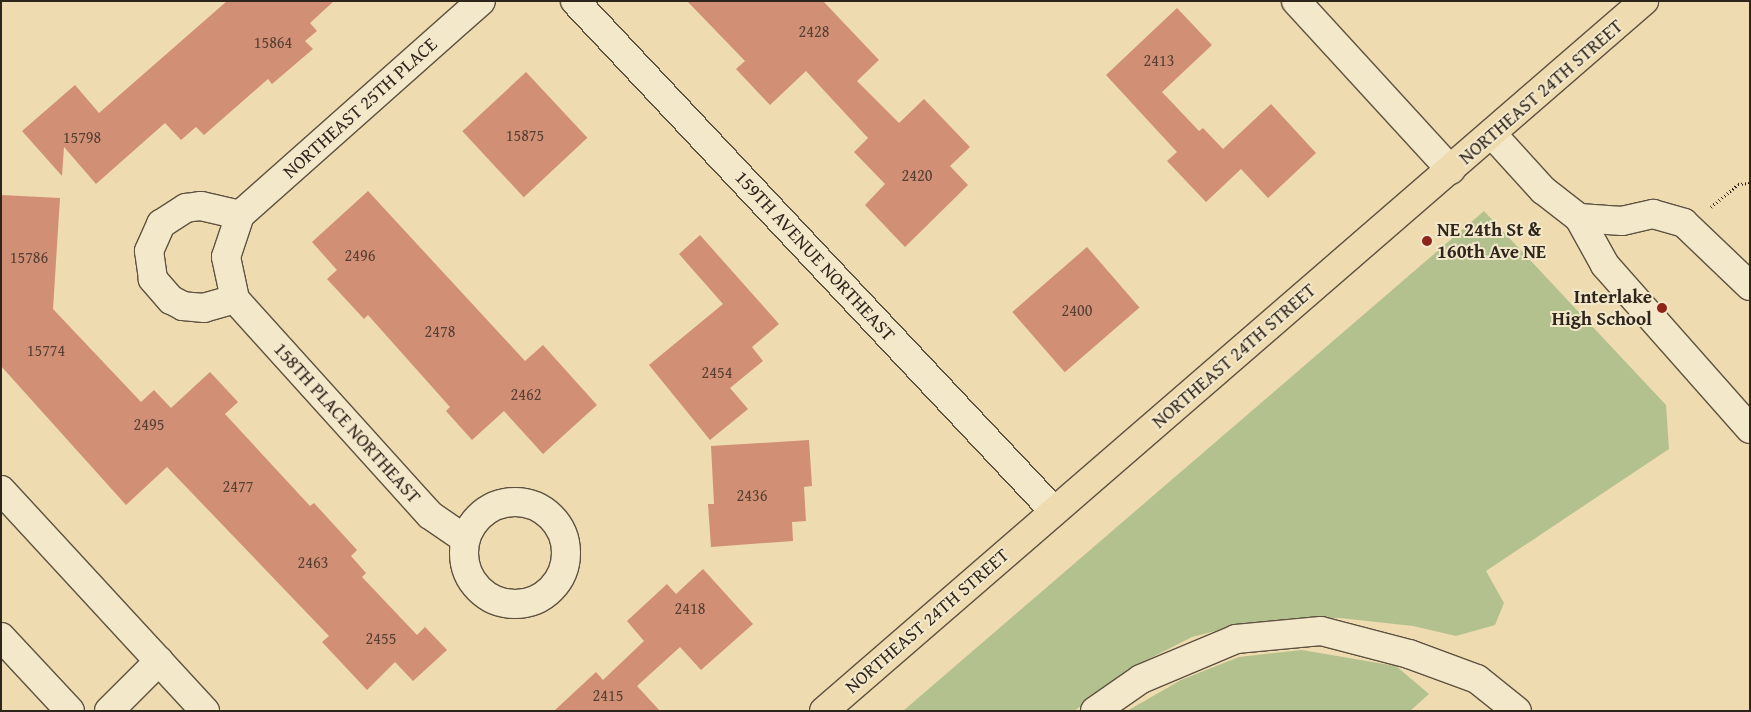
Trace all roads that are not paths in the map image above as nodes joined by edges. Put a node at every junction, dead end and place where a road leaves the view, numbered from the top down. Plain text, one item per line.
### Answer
1 (481, 1) edge
2 (575, 1) edge
3 (1296, 1) edge
4 (1644, 1) edge
5 (1492, 134) junction
6 (1451, 170) junction
7 (240, 215) junction
8 (1579, 218) junction
9 (226, 257) joint
10 (1750, 286) edge
11 (235, 299) junction
12 (1750, 429) edge
13 (1, 490) edge
14 (1054, 511) junction
15 (466, 539) dead end
16 (2, 637) edge
17 (159, 662) junction
18 (70, 711) edge
19 (108, 711) edge
20 (205, 711) edge
21 (824, 711) edge
22 (1095, 711) edge
23 (1517, 711) edge

1 - 7 street, NORTHEAST 25TH PLACE
2 - 14 street, 159TH AVENUE NORTHEAST
3 - 6 street
4 - 5 main road, NORTHEAST 24TH STREET
5 - 6 main road, NORTHEAST 24TH STREET
5 - 8 street
6 - 14 main road, NORTHEAST 24TH STREET
7 - 9 street, NORTHEAST 25TH PLACE
7 - 11 street
8 - 10 street
8 - 12 street
9 - 11 street, 158TH PLACE NORTHEAST
11 - 15 street, 158TH PLACE NORTHEAST
13 - 17 street
14 - 21 main road, NORTHEAST 24TH STREET
16 - 18 street
17 - 19 street
17 - 20 street
22 - 23 street

